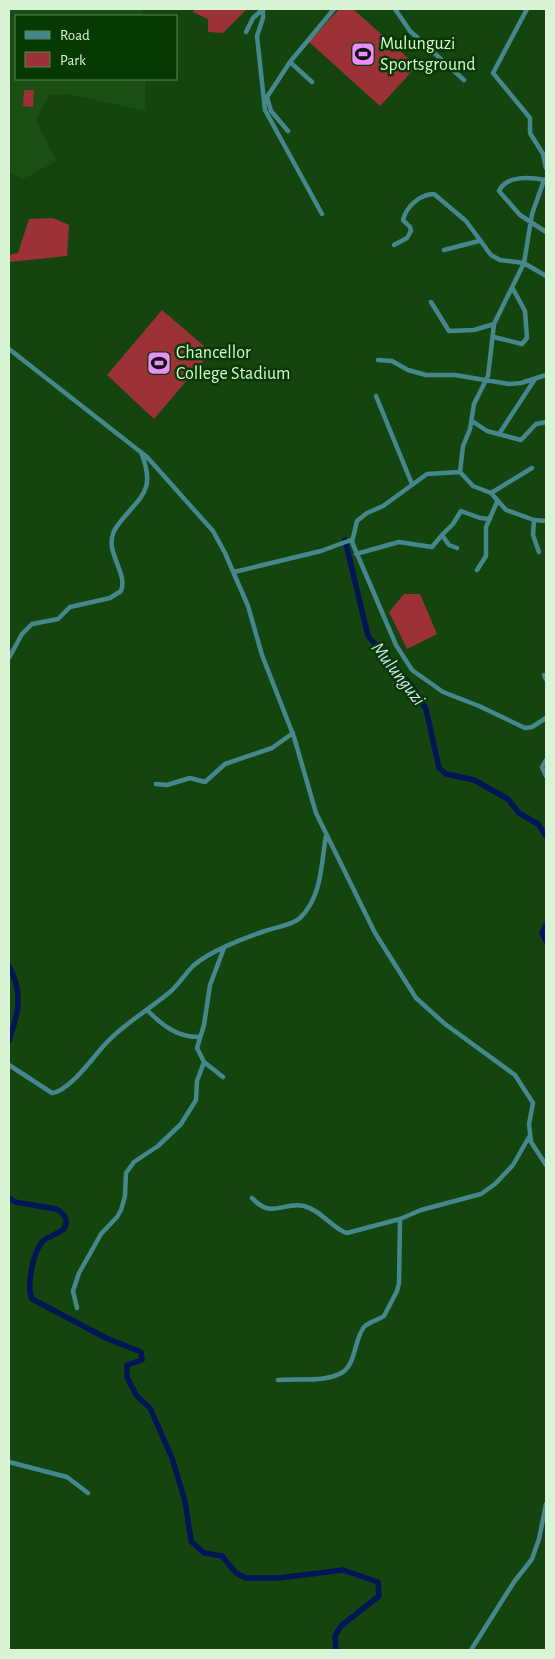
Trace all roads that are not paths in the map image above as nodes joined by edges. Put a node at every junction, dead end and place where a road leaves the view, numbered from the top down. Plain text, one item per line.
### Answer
1 (334, 9) edge
2 (395, 9) edge
3 (527, 9) edge
4 (263, 10) edge
5 (246, 32) dead end
6 (290, 62) junction
7 (464, 80) dead end
8 (312, 82) dead end
9 (288, 131) dead end
10 (546, 168) edge
11 (546, 179) edge
12 (322, 214) dead end
13 (530, 223) junction
14 (546, 232) edge
15 (479, 240) junction
16 (394, 245) dead end
17 (444, 250) dead end
18 (524, 263) junction
19 (546, 276) edge
20 (513, 289) junction
21 (431, 302) dead end
22 (494, 324) junction
23 (494, 337) junction
24 (9, 349) edge
25 (378, 360) dead end
26 (546, 375) edge
27 (534, 379) junction
28 (487, 380) junction
29 (376, 396) dead end
30 (472, 421) junction
31 (546, 422) edge
32 (499, 434) junction
33 (140, 451) junction
34 (532, 468) dead end
35 (460, 472) junction
36 (412, 484) junction
37 (491, 493) junction
38 (497, 502) junction
39 (490, 518) junction
40 (534, 520) junction
41 (546, 521) edge
42 (442, 535) junction
43 (351, 540) junction
44 (457, 548) dead end
45 (538, 552) dead end
46 (356, 554) junction
47 (477, 570) dead end
48 (234, 572) junction
49 (9, 658) edge
50 (546, 718) edge
51 (293, 733) junction
52 (546, 760) edge
53 (546, 776) edge
54 (156, 784) dead end
55 (326, 836) junction
56 (224, 948) junction
57 (147, 1010) junction
58 (200, 1037) junction
59 (204, 1062) junction
60 (9, 1065) edge
61 (222, 1077) dead end
62 (530, 1136) junction
63 (546, 1165) edge
64 (252, 1198) dead end
65 (400, 1219) junction
66 (77, 1308) dead end
67 (278, 1380) dead end
68 (9, 1462) edge
69 (88, 1493) dead end
70 (546, 1504) edge
71 (470, 1650) edge

1 - 6 street
2 - 7 street
3 - 10 street
4 - 5 street
4 - 12 street
6 - 8 street
6 - 9 street
11 - 13 street
11 - 13 street
13 - 14 street
13 - 18 street
15 - 16 street
15 - 17 street
15 - 18 street
18 - 19 street
18 - 20 street
20 - 22 street
20 - 23 street
21 - 22 street
22 - 23 street
23 - 28 street
24 - 33 street
25 - 28 street
26 - 27 street
27 - 28 street
27 - 32 street
28 - 30 street
29 - 36 street
30 - 32 street
30 - 35 street
31 - 32 street
33 - 48 street
33 - 49 street
34 - 37 street
35 - 36 street
35 - 37 street
36 - 43 street
37 - 38 street
38 - 39 street
38 - 40 street
39 - 42 street
39 - 47 street
40 - 41 street
40 - 45 street
42 - 44 street
42 - 46 street
43 - 46 street
43 - 48 street
46 - 50 street
48 - 51 street
51 - 54 street
51 - 55 street
52 - 53 street
55 - 56 street
55 - 62 street
56 - 57 street
56 - 58 street
57 - 58 street
57 - 60 street
58 - 59 street
59 - 61 street
59 - 66 street
62 - 63 street
62 - 65 street
64 - 65 street
65 - 67 street
68 - 69 street
70 - 71 street

